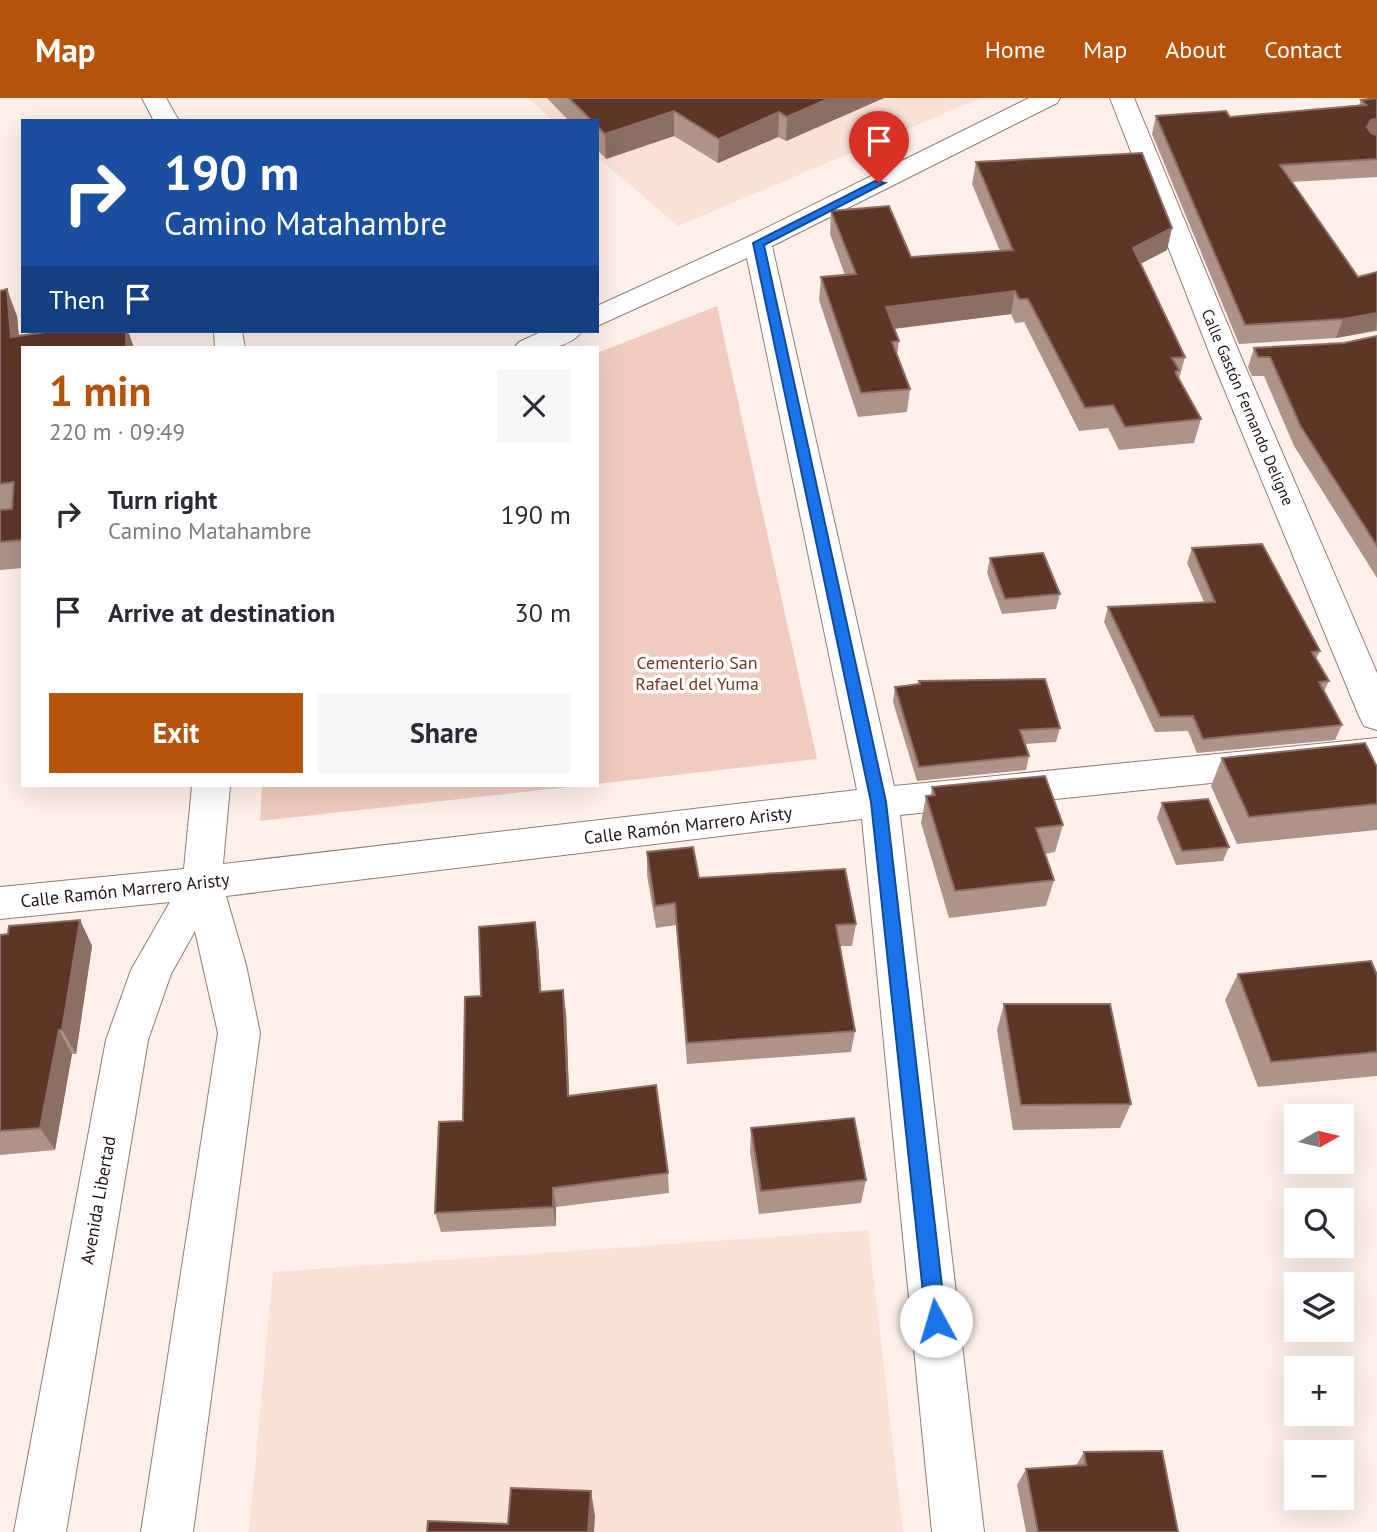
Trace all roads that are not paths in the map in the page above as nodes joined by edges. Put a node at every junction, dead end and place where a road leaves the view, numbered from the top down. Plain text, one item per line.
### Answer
1 (154, 98) edge
2 (1048, 98) edge
3 (1122, 98) edge
4 (166, 119) edge
5 (758, 243) junction
6 (599, 316) edge
7 (562, 333) edge
8 (533, 346) edge
9 (1377, 716) edge
10 (1377, 752) edge
11 (211, 787) edge
12 (878, 802) junction
13 (202, 883) junction
14 (0, 903) edge
15 (40, 1532) edge
16 (167, 1532) edge
17 (958, 1532) edge

1 - 4 street
2 - 5 street
3 - 9 street, Calle Gastón Fernando Deligne
5 - 6 street
5 - 12 street
7 - 8 street
10 - 12 street, Calle Ramón Marrero Aristy
11 - 13 street, Avenida Libertad
12 - 13 street, Calle Ramón Marrero Aristy
12 - 17 street
13 - 14 street, Calle Ramón Marrero Aristy
13 - 15 street, Avenida Libertad
13 - 16 street, Avenida Libertad

